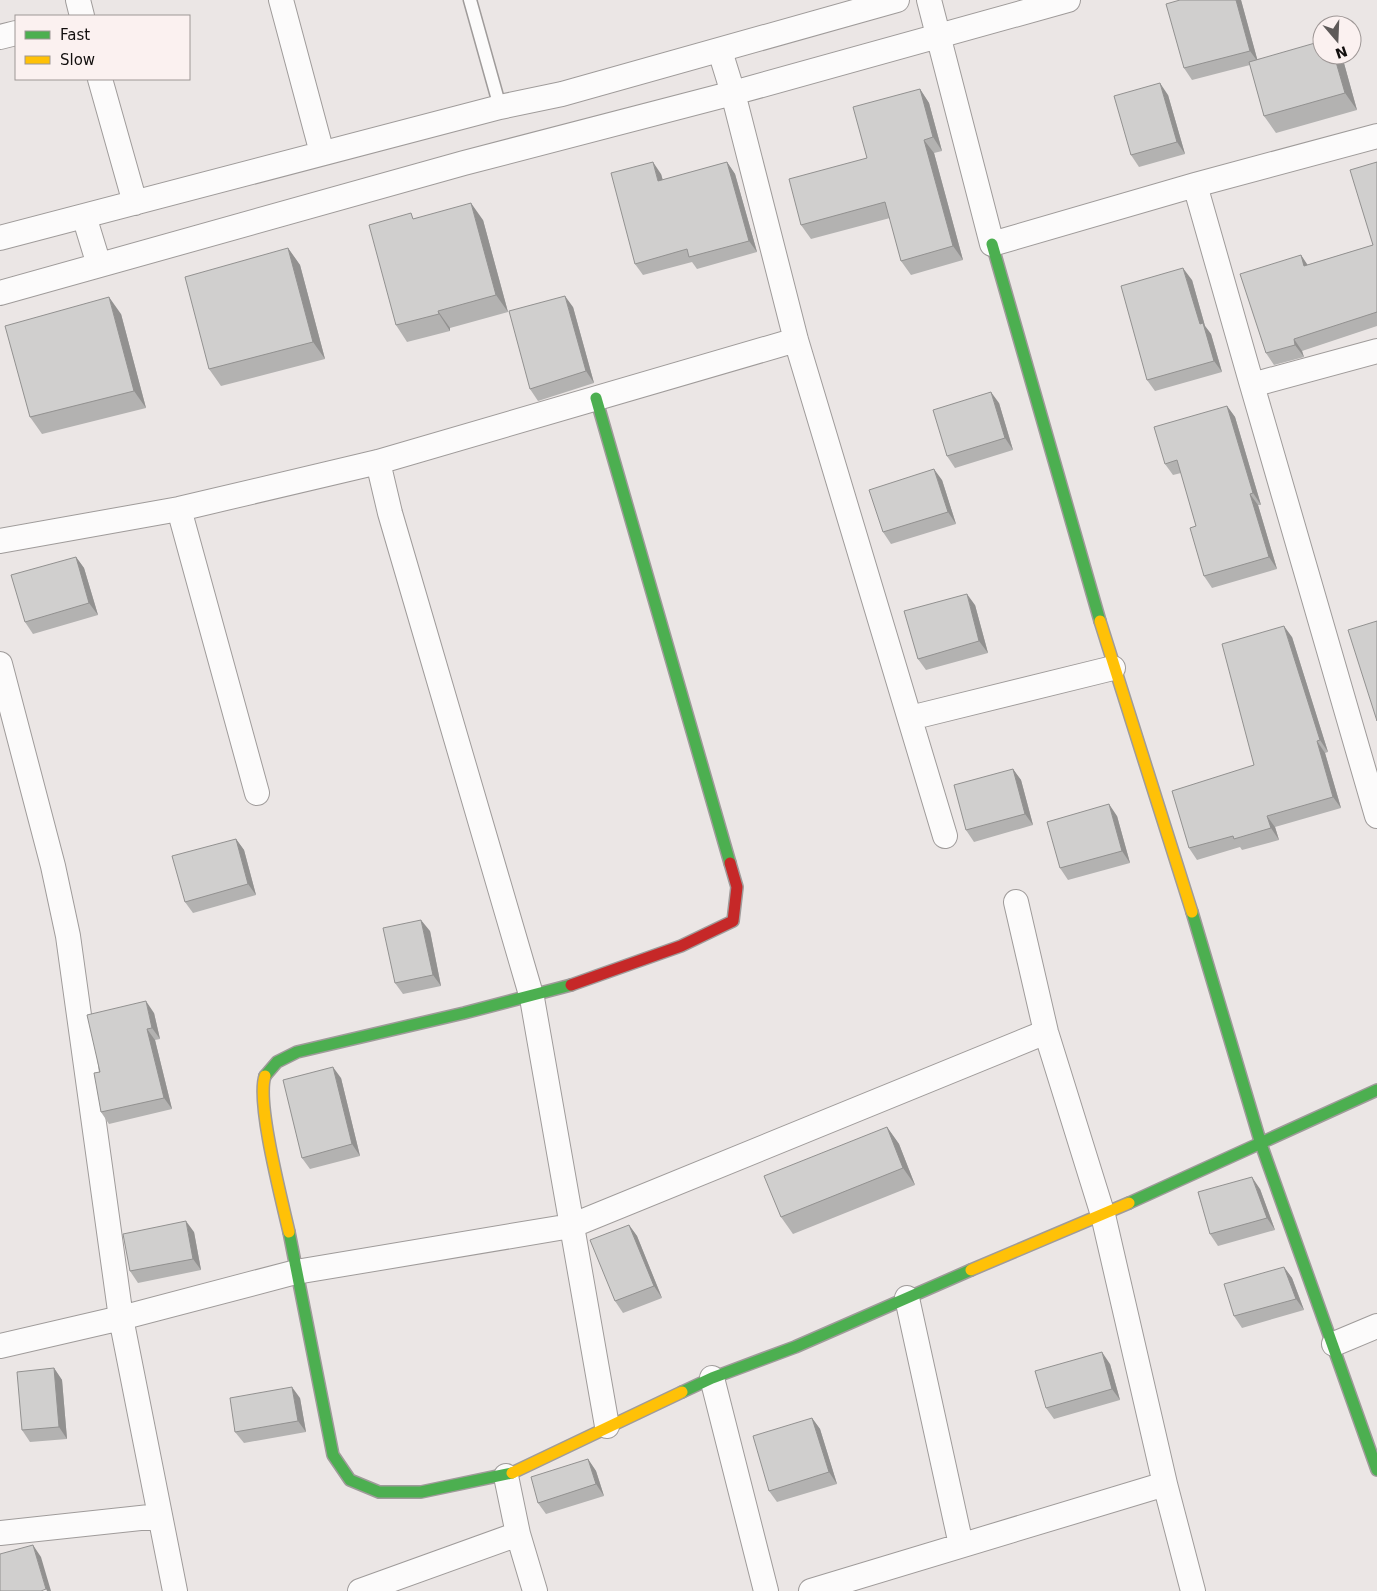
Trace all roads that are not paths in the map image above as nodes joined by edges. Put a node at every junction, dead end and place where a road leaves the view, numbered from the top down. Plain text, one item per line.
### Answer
1 (78, 0) edge
2 (281, 0) edge
3 (470, 0) edge
4 (897, 0) edge
5 (928, 0) edge
6 (1068, 0) edge
7 (873, 3) edge
8 (82, 15) edge
9 (15, 33) edge
10 (938, 35) junction
11 (0, 37) edge
12 (720, 51) junction
13 (100, 80) edge
14 (733, 94) junction
15 (500, 107) junction
16 (1377, 136) edge
17 (322, 153) junction
18 (1195, 185) junction
19 (135, 203) junction
20 (84, 216) junction
21 (0, 238) edge
22 (992, 244) junction
23 (99, 265) junction
24 (0, 293) edge
25 (796, 340) junction
26 (1377, 351) edge
27 (1252, 385) junction
28 (596, 398) junction
29 (378, 462) junction
30 (179, 509) junction
31 (0, 542) edge
32 (0, 664) edge
33 (1113, 668) junction
34 (910, 718) junction
35 (257, 793) dead end
36 (1377, 816) edge
37 (945, 836) dead end
38 (1016, 902) dead end
39 (532, 998) junction
40 (1046, 1032) junction
41 (1377, 1090) edge
42 (1262, 1144) junction
43 (1103, 1215) junction
44 (571, 1226) junction
45 (296, 1272) junction
46 (907, 1298) junction
47 (121, 1318) junction
48 (1377, 1326) edge
49 (1334, 1344) junction
50 (0, 1346) edge
51 (712, 1378) junction
52 (607, 1426) junction
53 (1377, 1470) edge
54 (506, 1476) junction
55 (1165, 1484) junction
56 (160, 1516) junction
57 (0, 1532) edge
58 (518, 1534) junction
59 (961, 1544) junction
60 (175, 1591) edge
61 (360, 1591) edge
62 (536, 1591) edge
63 (766, 1591) edge
64 (810, 1591) edge
65 (1193, 1591) edge

1 - 8 street
2 - 17 street
3 - 15 lane
4 - 7 street
5 - 10 street
6 - 10 street
7 - 12 street
9 - 11 street
10 - 14 street
10 - 22 street
12 - 14 street
12 - 15 street
13 - 19 street
14 - 23 street
14 - 25 street
15 - 17 street
16 - 18 street
17 - 19 street
18 - 22 street
18 - 27 street
19 - 20 street
20 - 21 street
20 - 23 street
22 - 33 street
23 - 24 street
25 - 28 street
25 - 34 street
26 - 27 street
27 - 36 street
28 - 29 street
28 - 39 street
29 - 30 street
29 - 39 street
30 - 31 street
30 - 35 street
32 - 47 street
33 - 34 street
33 - 42 street
34 - 37 street
38 - 40 street
39 - 44 street
39 - 45 street
40 - 43 street
40 - 44 street
41 - 42 street
42 - 43 street
42 - 49 street
43 - 46 street
43 - 55 street
44 - 45 street
44 - 52 street
45 - 47 street
45 - 54 street
46 - 51 street
46 - 59 street
47 - 50 street
47 - 56 street
48 - 49 street
49 - 53 street
51 - 52 street
51 - 63 street
52 - 54 street
54 - 58 street
55 - 59 street
55 - 65 street
56 - 57 street
56 - 60 street
58 - 61 street
58 - 62 street
59 - 64 street

